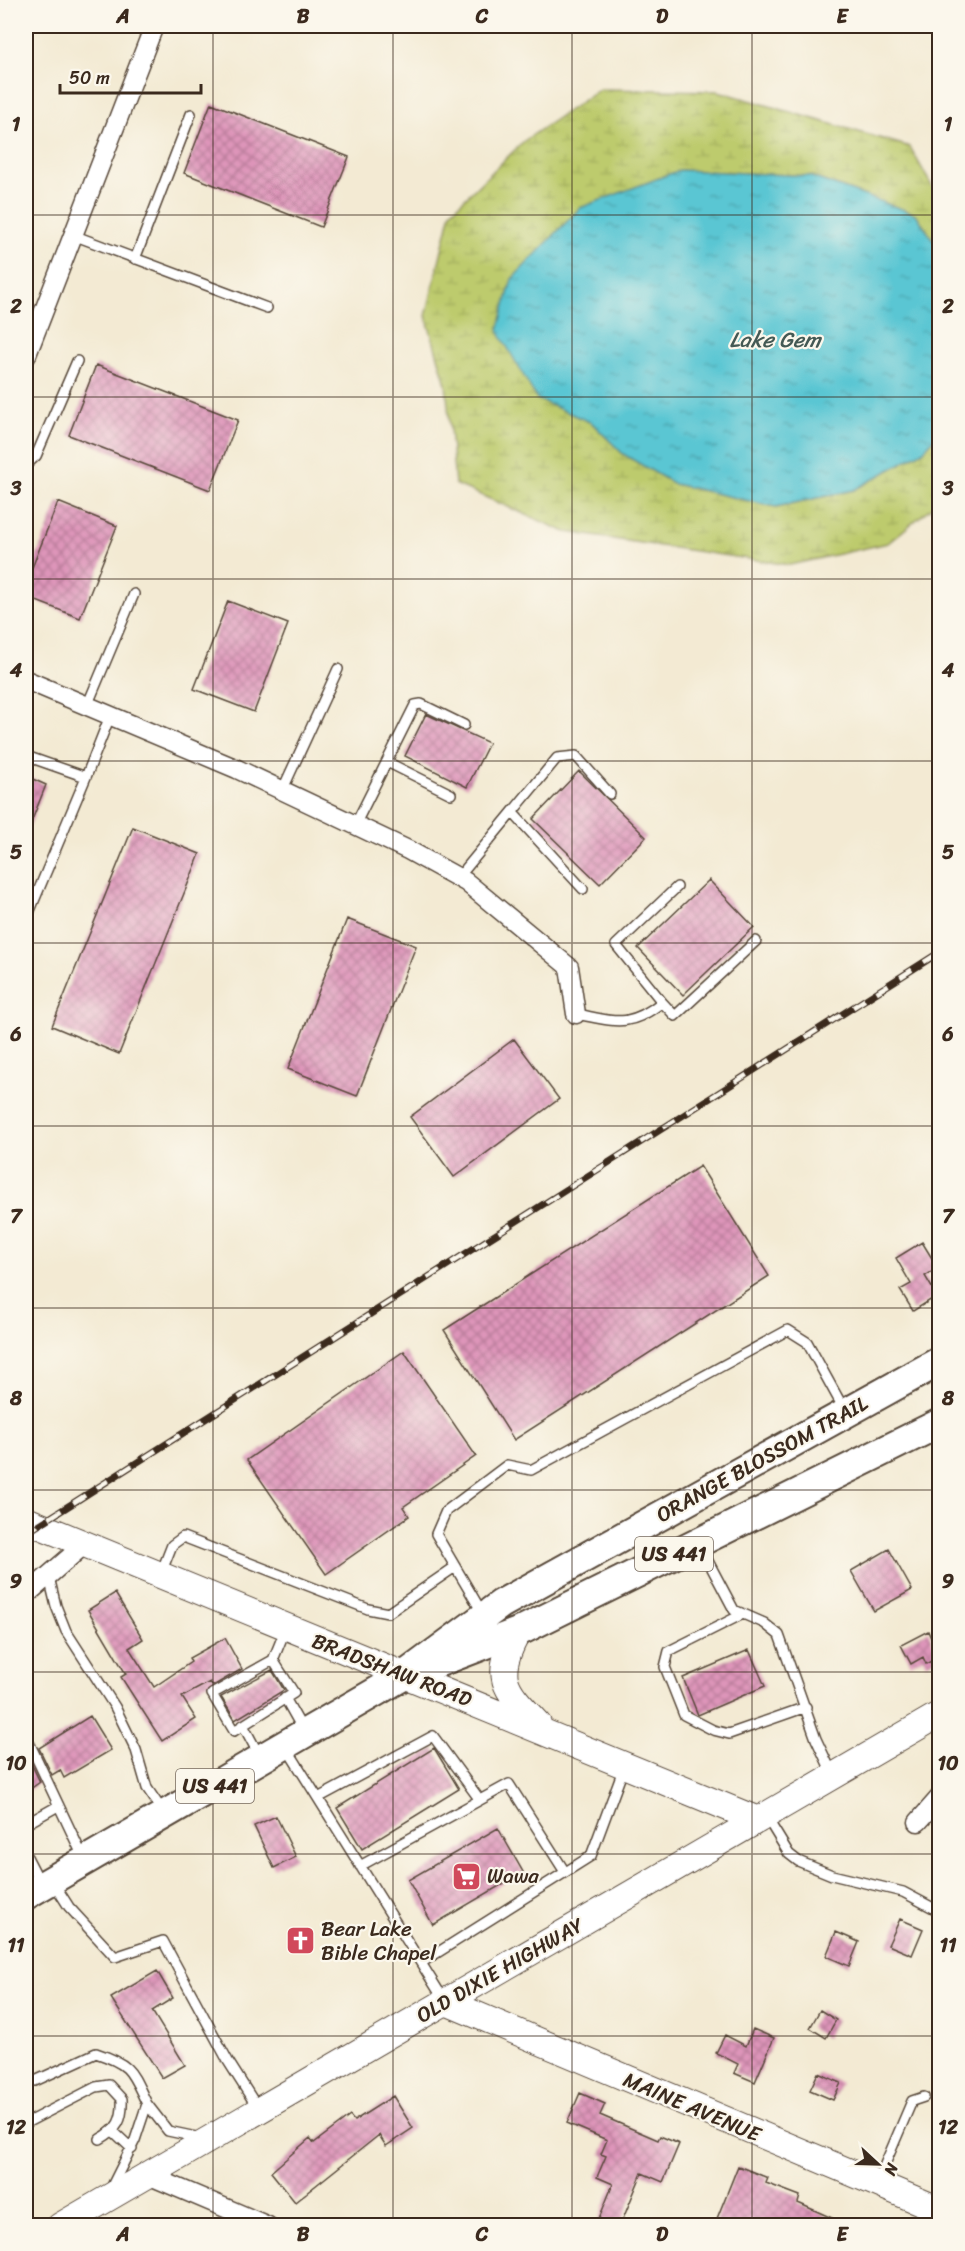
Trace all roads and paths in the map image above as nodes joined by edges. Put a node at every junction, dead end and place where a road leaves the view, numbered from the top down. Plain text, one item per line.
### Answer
1 (154, 26) edge
2 (191, 114) dead end
3 (73, 235) junction
4 (135, 259) junction
5 (267, 308) dead end
6 (26, 357) edge
7 (77, 361) dead end
8 (26, 465) edge
9 (134, 594) dead end
10 (338, 669) dead end
11 (26, 680) edge
12 (87, 706) junction
13 (110, 716) junction
14 (464, 725) dead end
15 (26, 756) edge
16 (387, 762) junction
17 (86, 777) junction
18 (282, 791) junction
19 (451, 794) dead end
20 (610, 794) dead end
21 (513, 813) junction
22 (355, 825) junction
23 (458, 878) junction
24 (677, 887) dead end
25 (583, 889) dead end
26 (26, 920) edge
27 (756, 941) dead end
28 (662, 1002) junction
29 (576, 1014) joint
30 (939, 1360) edge
31 (846, 1413) junction
32 (939, 1423) edge
33 (26, 1520) edge
34 (698, 1542) junction
35 (85, 1544) junction
36 (455, 1567) junction
37 (160, 1575) junction
38 (49, 1577) junction
39 (26, 1594) edge
40 (741, 1615) junction
41 (484, 1616) junction
42 (286, 1628) junction
43 (518, 1632) junction
44 (273, 1659) junction
45 (405, 1675) junction
46 (285, 1698) junction
47 (806, 1707) junction
48 (939, 1714) edge
49 (243, 1725) junction
50 (545, 1731) junction
51 (26, 1736) edge
52 (284, 1746) junction
53 (625, 1764) junction
54 (833, 1776) junction
55 (939, 1797) edge
56 (318, 1798) junction
57 (480, 1800) junction
58 (58, 1806) junction
59 (165, 1815) junction
60 (762, 1818) junction
61 (918, 1822) dead end
62 (26, 1824) edge
63 (26, 1855) edge
64 (85, 1861) junction
65 (360, 1866) junction
66 (565, 1872) junction
67 (40, 1887) edge
68 (937, 1910) dead end
69 (421, 1963) junction
70 (446, 2002) junction
71 (26, 2080) edge
72 (924, 2097) dead end
73 (147, 2104) junction
74 (259, 2110) junction
75 (26, 2123) edge
76 (114, 2132) junction
77 (100, 2139) dead end
78 (209, 2139) junction
79 (132, 2149) junction
80 (148, 2175) junction
81 (876, 2184) junction
82 (103, 2201) junction
83 (939, 2210) edge
84 (60, 2226) edge
85 (268, 2226) edge

1 - 3 street
2 - 4 lane
3 - 4 lane
3 - 6 street
4 - 5 lane
7 - 8 lane
9 - 12 lane
10 - 18 lane
11 - 12 street
12 - 13 street
13 - 17 lane
13 - 18 street
14 - 16 lane
15 - 17 lane
16 - 19 lane
16 - 22 lane
17 - 26 lane
18 - 22 street
20 - 21 lane
21 - 23 lane
21 - 25 lane
22 - 23 street
23 - 29 street
24 - 28 lane
27 - 28 lane
28 - 29 lane
30 - 31 main road, ORANGE BLOSSOM TRAIL / US 441
31 - 36 lane
31 - 41 main road, ORANGE BLOSSOM TRAIL / US 441
32 - 34 main road, ORANGE BLOSSOM TRAIL / US 441
33 - 35 street, BRADSHAW ROAD
34 - 40 lane
34 - 43 main road, ORANGE BLOSSOM TRAIL / US 441
35 - 37 street, BRADSHAW ROAD
35 - 38 street
36 - 37 lane
36 - 41 lane
37 - 42 street, BRADSHAW ROAD
38 - 39 street
38 - 59 lane
40 - 47 lane
40 - 47 lane
41 - 45 main road, ORANGE BLOSSOM TRAIL / US 441
42 - 44 lane
42 - 45 street, BRADSHAW ROAD
43 - 45 main road, ORANGE BLOSSOM TRAIL / US 441
43 - 50 street
44 - 46 lane
44 - 49 lane
45 - 50 street, BRADSHAW ROAD
45 - 52 main road, ORANGE BLOSSOM TRAIL / US 441
46 - 49 lane
46 - 52 lane
47 - 54 lane
48 - 54 street, OLD DIXIE HIGHWAY
49 - 52 lane
50 - 53 street, BRADSHAW ROAD
51 - 58 lane
52 - 56 lane
52 - 59 main road, ORANGE BLOSSOM TRAIL / US 441
53 - 60 street, BRADSHAW ROAD
53 - 66 lane
54 - 60 street, OLD DIXIE HIGHWAY
55 - 61 street
56 - 57 lane
56 - 65 lane
57 - 65 lane
57 - 66 lane
58 - 62 lane
58 - 64 lane
59 - 64 main road, ORANGE BLOSSOM TRAIL / US 441
60 - 68 lane
60 - 70 street, OLD DIXIE HIGHWAY
63 - 67 lane
64 - 67 main road, ORANGE BLOSSOM TRAIL / US 441
65 - 69 lane
66 - 69 lane
67 - 74 lane
69 - 70 lane
70 - 74 street, OLD DIXIE HIGHWAY
70 - 81 street, MAINE AVENUE
71 - 73 lane
72 - 81 lane
73 - 78 lane
73 - 79 lane
74 - 78 street, OLD DIXIE HIGHWAY
75 - 76 lane
76 - 77 lane
76 - 79 lane
78 - 80 street, OLD DIXIE HIGHWAY
79 - 82 lane
80 - 82 street, OLD DIXIE HIGHWAY
80 - 85 street
81 - 83 street, MAINE AVENUE
82 - 84 street, OLD DIXIE HIGHWAY

